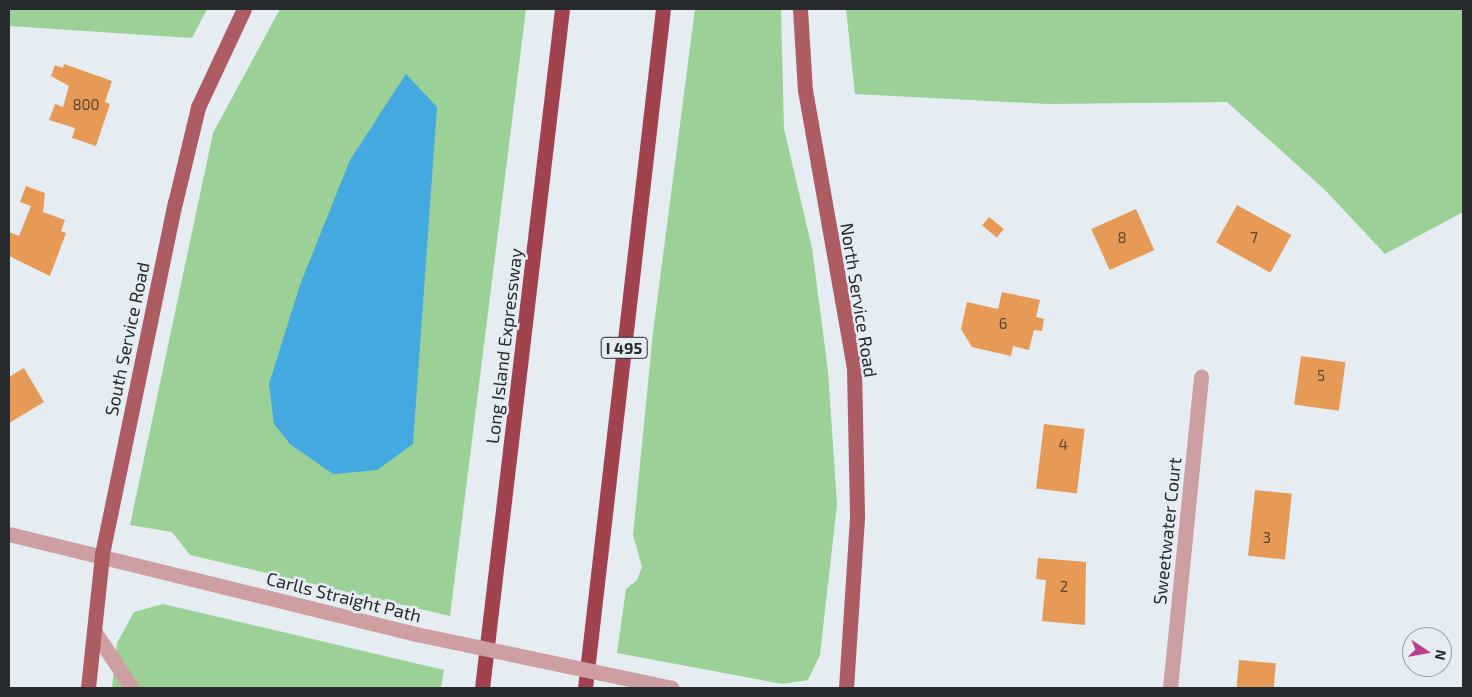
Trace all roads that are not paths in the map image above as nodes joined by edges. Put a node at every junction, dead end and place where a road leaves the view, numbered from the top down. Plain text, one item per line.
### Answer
1 (244, 9) edge
2 (562, 9) edge
3 (663, 9) edge
4 (800, 9) edge
5 (1201, 377) dead end
6 (9, 534) edge
7 (102, 554) junction
8 (94, 631) junction
9 (88, 688) edge
10 (132, 688) edge
11 (482, 688) edge
12 (585, 688) edge
13 (672, 688) edge
14 (846, 688) edge
15 (1170, 688) edge

1 - 7 main road, South Service Road
2 - 11 highway, Long Island Expressway
3 - 12 highway, I 495
4 - 14 main road, North Service Road
5 - 15 street, Sweetwater Court
6 - 7 street, Carlls Straight Path
7 - 8 main road, South Service Road
7 - 13 street, Carlls Straight Path, bridge
8 - 9 main road, South Service Road
8 - 10 street

